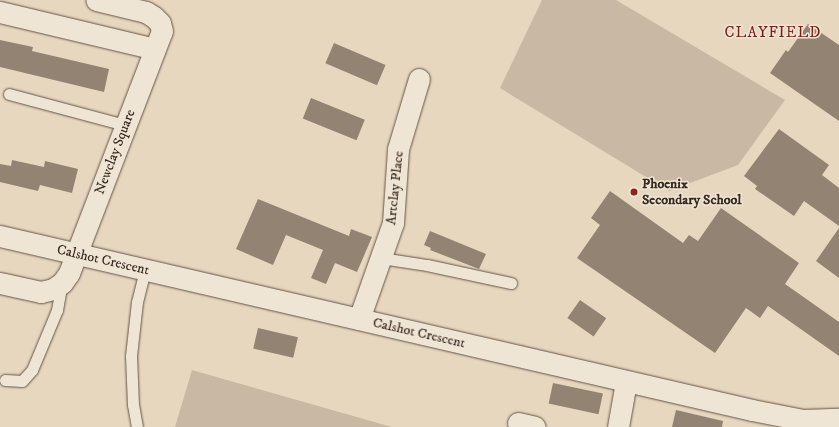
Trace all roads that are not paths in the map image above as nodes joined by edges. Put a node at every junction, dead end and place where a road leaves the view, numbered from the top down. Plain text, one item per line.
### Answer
1 (96, 0) edge
2 (0, 12) edge
3 (155, 50) junction
4 (420, 79) dead end
5 (10, 94) dead end
6 (125, 126) junction
7 (0, 236) edge
8 (76, 254) junction
9 (381, 258) junction
10 (145, 270) junction
11 (0, 283) edge
12 (62, 283) junction
13 (511, 283) dead end
14 (359, 319) junction
15 (5, 380) dead end
16 (626, 382) junction
17 (839, 419) edge
18 (137, 427) edge
19 (618, 427) edge

1 - 3 street, Newclay Square
2 - 3 street
3 - 6 street, Newclay Square
4 - 9 street, Artclay Place
5 - 6 lane
6 - 8 street, Newclay Square
7 - 8 street, Calshot Crescent
8 - 10 street, Calshot Crescent
8 - 12 street, Newclay Square
9 - 13 lane
9 - 14 street, Artclay Place
10 - 14 street, Calshot Crescent
10 - 18 lane
11 - 12 street
12 - 15 lane
14 - 16 street, Calshot Crescent
16 - 17 street, Calshot Crescent
16 - 19 street

